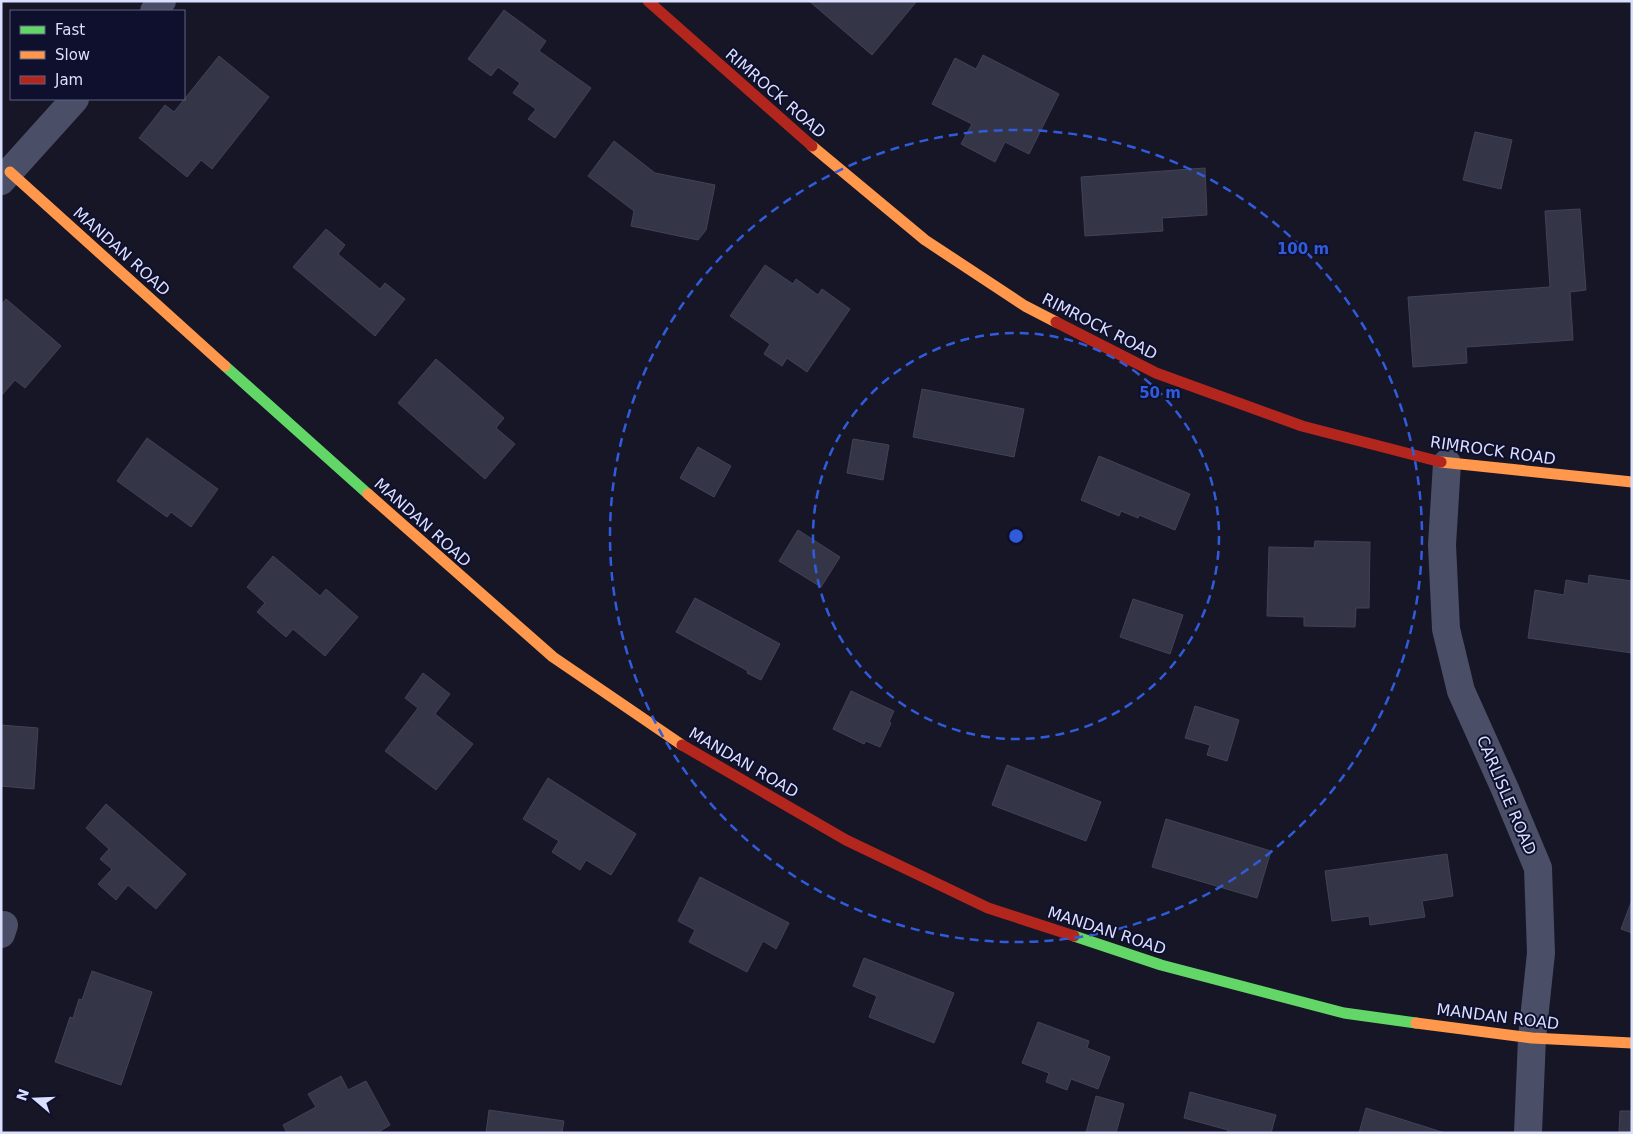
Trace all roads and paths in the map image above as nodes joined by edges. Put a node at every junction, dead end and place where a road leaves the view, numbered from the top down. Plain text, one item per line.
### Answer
1 (648, 1) edge
2 (75, 100) edge
3 (6, 176) edge
4 (1447, 462) junction
5 (1632, 482) edge
6 (1532, 1038) junction
7 (1632, 1043) edge
8 (1528, 1133) edge

1 - 4 street, RIMROCK ROAD
2 - 3 street
3 - 6 street, MANDAN ROAD
4 - 5 street, RIMROCK ROAD
4 - 6 street, CARLISLE ROAD
6 - 7 street, MANDAN ROAD
6 - 8 street, CARLISLE ROAD

